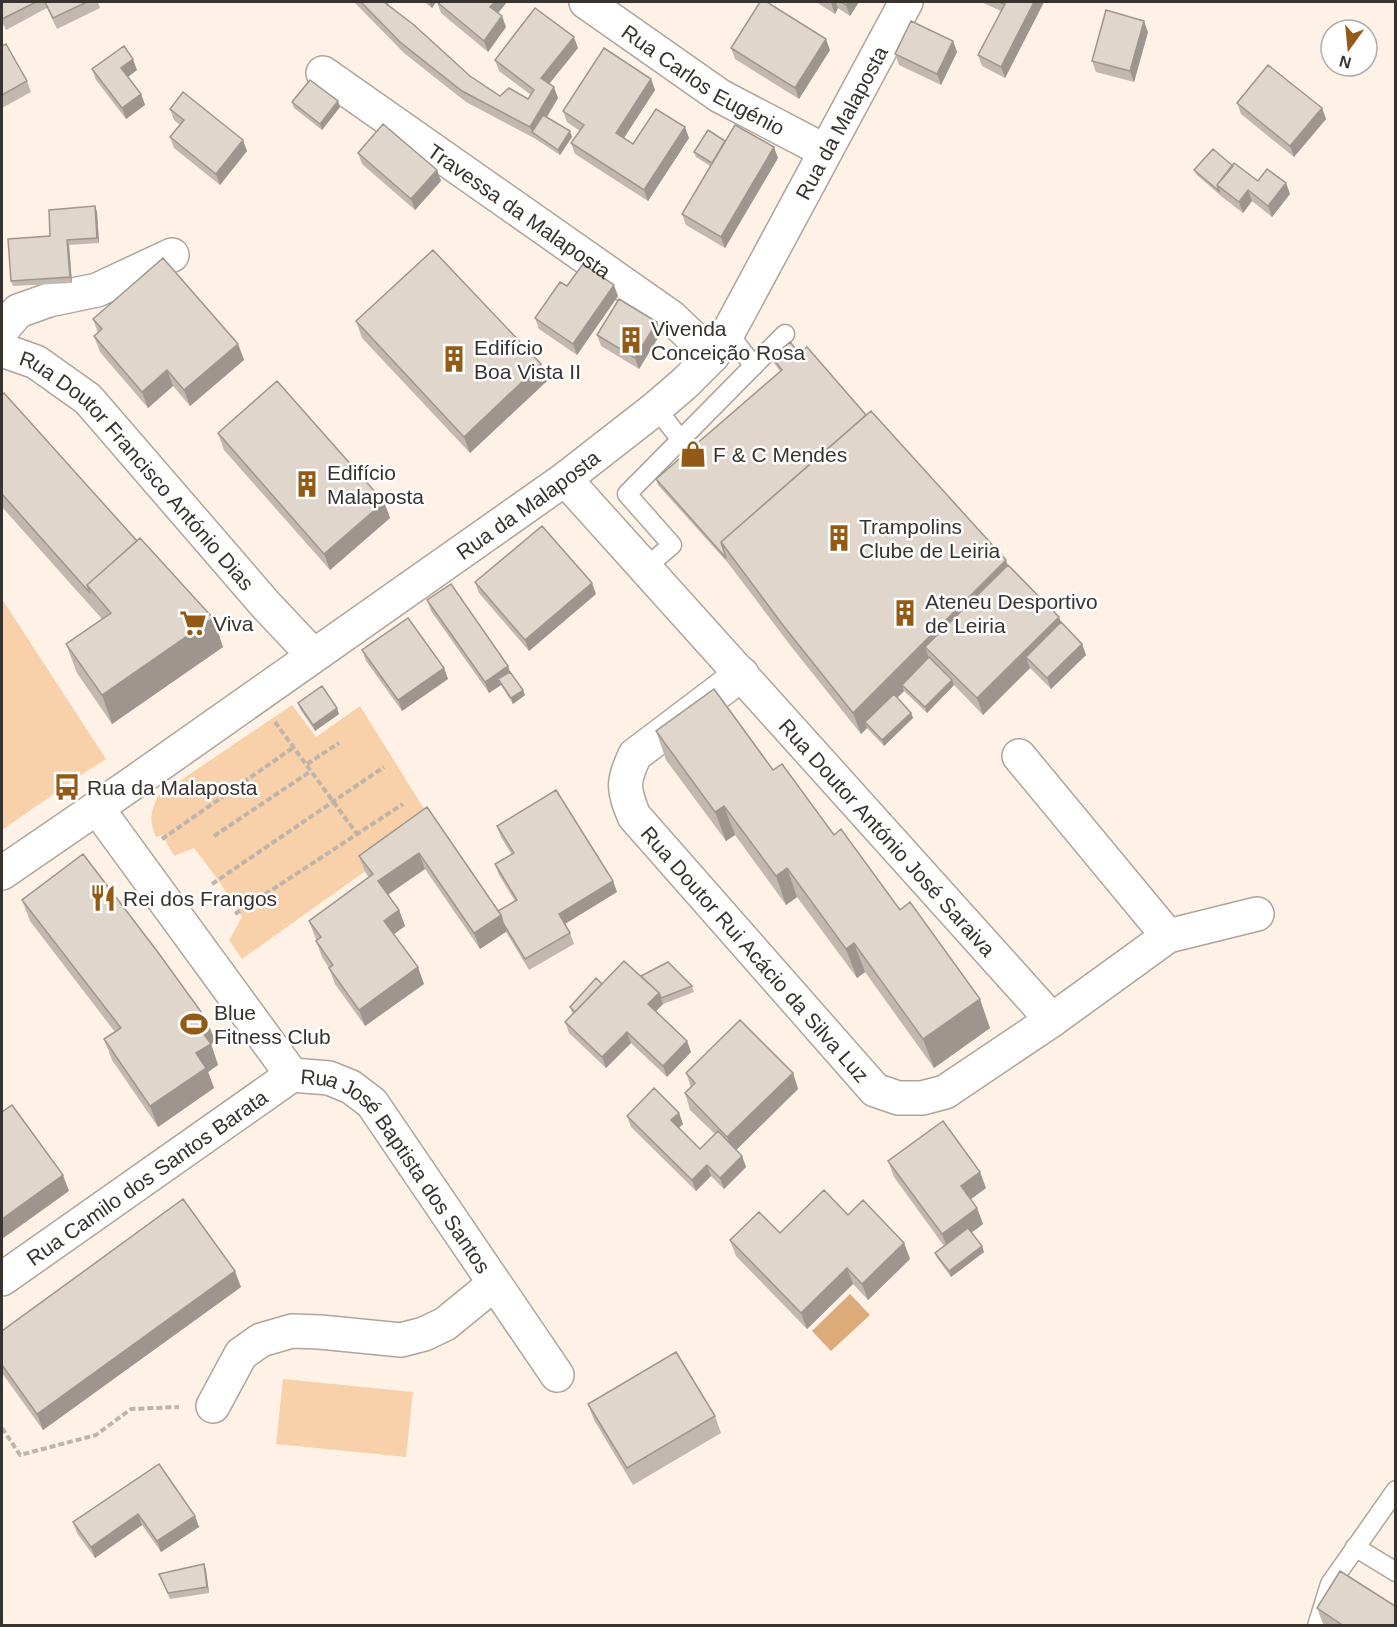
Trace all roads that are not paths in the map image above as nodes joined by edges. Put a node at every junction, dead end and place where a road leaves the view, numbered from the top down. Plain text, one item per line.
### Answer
1 (586, 2) edge
2 (906, 2) edge
3 (323, 73) dead end
4 (825, 151) junction
5 (172, 255) dead end
6 (2, 330) edge
7 (785, 334) dead end
8 (720, 345) junction
9 (2, 350) edge
10 (754, 366) junction
11 (656, 408) junction
12 (681, 440) junction
13 (565, 480) junction
14 (645, 568) junction
15 (313, 655) junction
16 (742, 674) junction
17 (1019, 756) dead end
18 (97, 808) junction
19 (2, 873) edge
20 (1257, 914) dead end
21 (1168, 936) junction
22 (1052, 1020) junction
23 (292, 1075) junction
24 (2, 1279) edge
25 (494, 1284) junction
26 (557, 1375) dead end
27 (213, 1406) road end
28 (1395, 1490) edge
29 (1355, 1547) junction
30 (1395, 1572) edge
31 (1317, 1626) edge

1 - 4 street, Rua Carlos Eugénio
2 - 4 street, Rua da Malaposta
3 - 8 street, Travessa da Malaposta
4 - 8 street, Rua da Malaposta
5 - 6 street
7 - 10 lane
8 - 10 lane
8 - 11 street, Rua da Malaposta
9 - 15 street, Rua Doutor Francisco António Dias
10 - 12 lane
11 - 12 lane
11 - 13 street, Rua da Malaposta
12 - 14 lane
13 - 14 street, Rua Doutor António José Saraiva
13 - 15 street, Rua da Malaposta
14 - 16 street, Rua Doutor António José Saraiva
15 - 18 street, Rua da Malaposta
16 - 22 street, Rua Doutor António José Saraiva
16 - 22 street, Rua Doutor Rui Acácio da Silva Luz
17 - 21 street
18 - 19 street, Rua da Malaposta
18 - 23 street, Rua José Baptista dos Santos
20 - 21 street
21 - 22 street
23 - 24 street, Rua Camilo dos Santos Barata
23 - 25 street, Rua José Baptista dos Santos
25 - 26 street, Rua José Baptista dos Santos
25 - 27 street, Rua José Baptista dos Santos
28 - 29 lane
29 - 30 lane
29 - 31 lane

